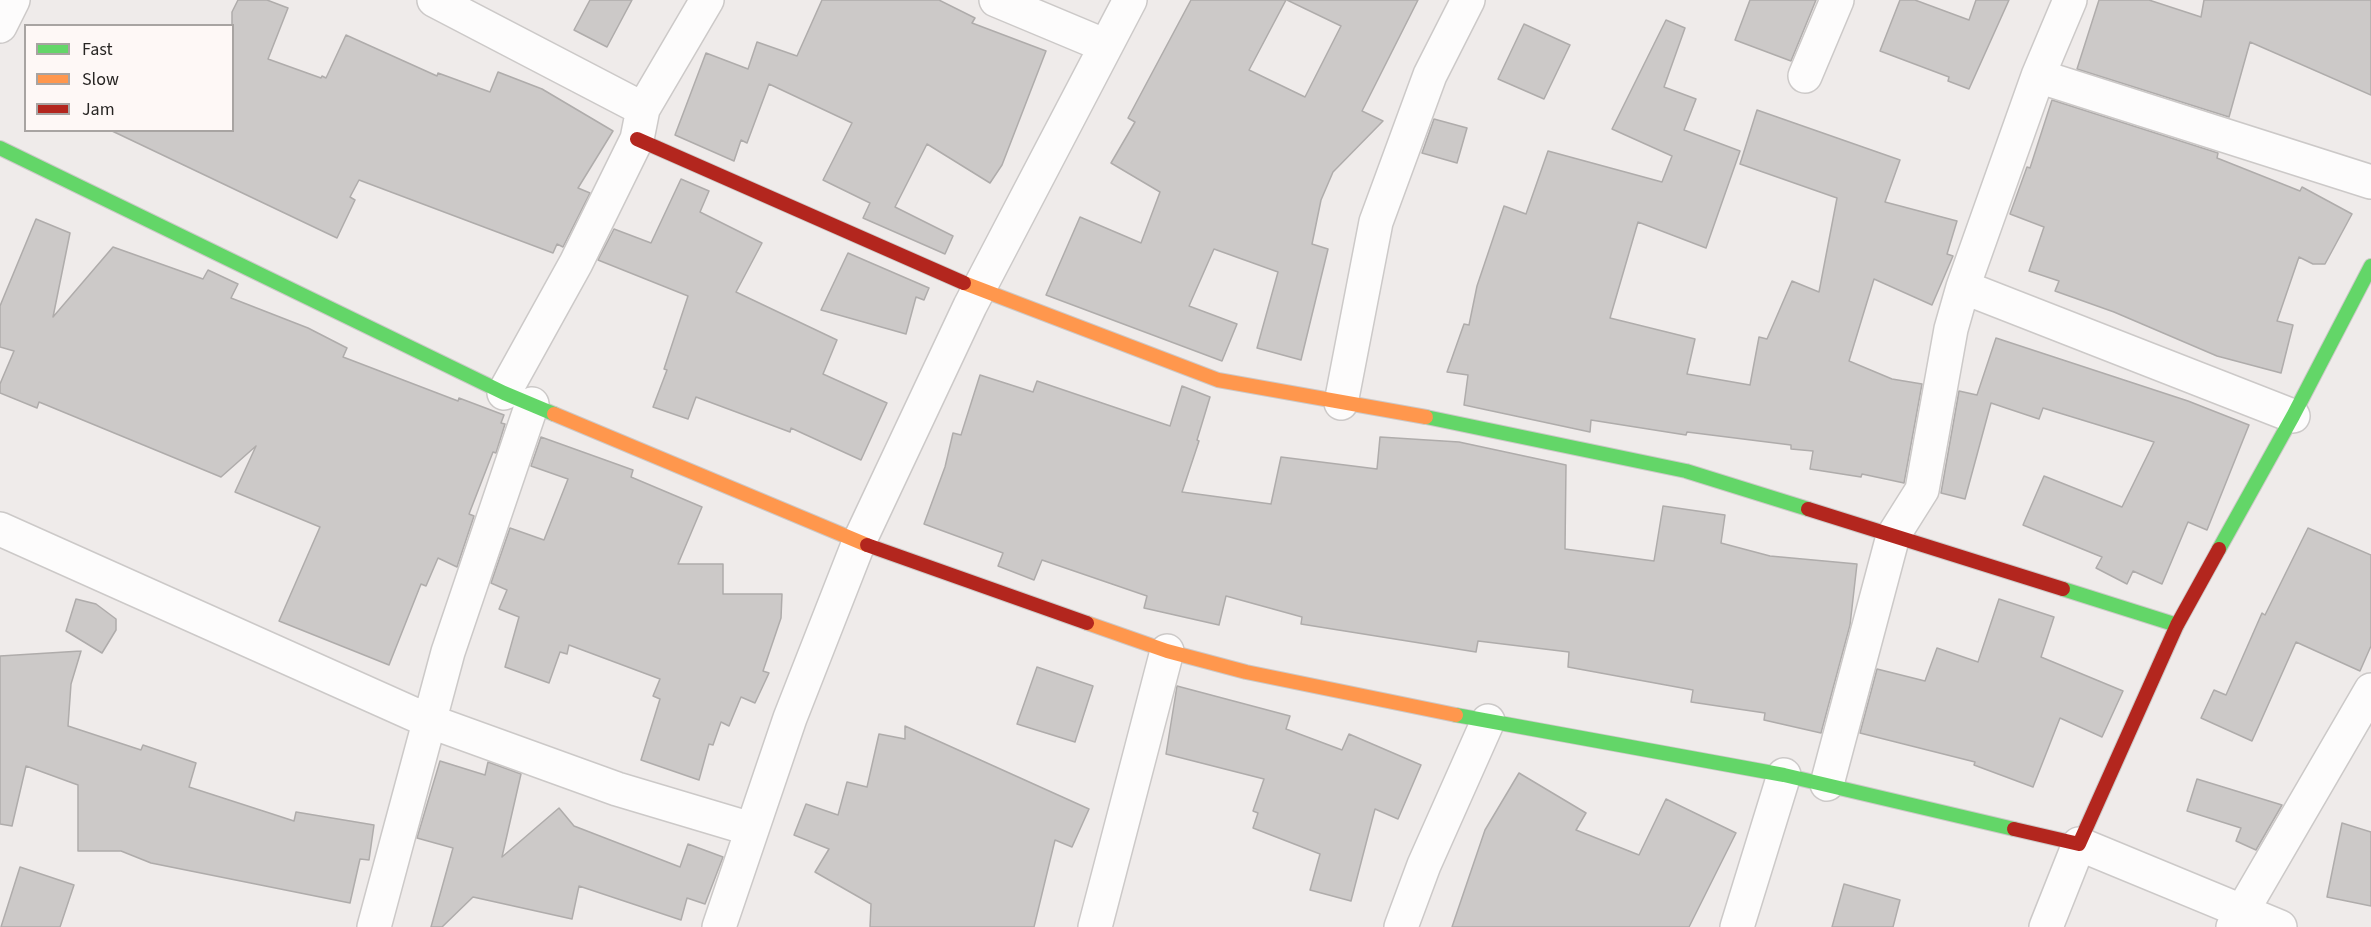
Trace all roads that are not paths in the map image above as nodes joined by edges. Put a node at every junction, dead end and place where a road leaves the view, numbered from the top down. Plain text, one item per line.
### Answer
1 (13, 0) edge
2 (434, 0) edge
3 (707, 0) edge
4 (996, 0) edge
5 (1130, 0) edge
6 (1468, 0) edge
7 (1837, 0) edge
8 (2070, 0) edge
9 (0, 26) edge
10 (1106, 46) junction
11 (1805, 76) dead end
12 (2038, 76) junction
13 (640, 124) junction
14 (0, 148) edge
15 (2371, 183) edge
16 (2371, 266) edge
17 (1963, 287) junction
18 (979, 290) junction
19 (518, 399) junction
20 (1341, 403) junction
21 (2293, 416) junction
22 (0, 529) edge
23 (1893, 536) junction
24 (859, 542) junction
25 (2177, 624) junction
26 (1167, 651) junction
27 (2366, 708) edge
28 (429, 721) junction
29 (1488, 721) junction
30 (1784, 775) junction
31 (1827, 784) junction
32 (751, 829) junction
33 (2079, 844) junction
34 (2237, 919) edge
35 (374, 927) edge
36 (719, 927) edge
37 (1095, 927) edge
38 (1401, 927) edge
39 (1737, 927) edge
40 (2046, 927) edge
41 (2280, 927) edge

1 - 9 street
2 - 13 street
3 - 13 street
4 - 10 street
5 - 10 street
6 - 20 street
7 - 11 street
8 - 12 street
10 - 18 street
12 - 15 street
12 - 17 street
13 - 18 street
13 - 19 street
14 - 19 street
16 - 21 street
17 - 21 street
17 - 23 street
18 - 20 street
18 - 24 street
19 - 24 street
19 - 28 street
20 - 23 street
21 - 25 street
22 - 28 street
23 - 25 street
23 - 31 street
24 - 26 street
24 - 32 street
25 - 33 street
26 - 29 street
26 - 37 street
27 - 34 street
28 - 32 street
28 - 35 street
29 - 30 street
29 - 38 street
30 - 31 street
30 - 39 street
31 - 33 street
32 - 36 street
33 - 34 street
33 - 40 street
34 - 41 street

